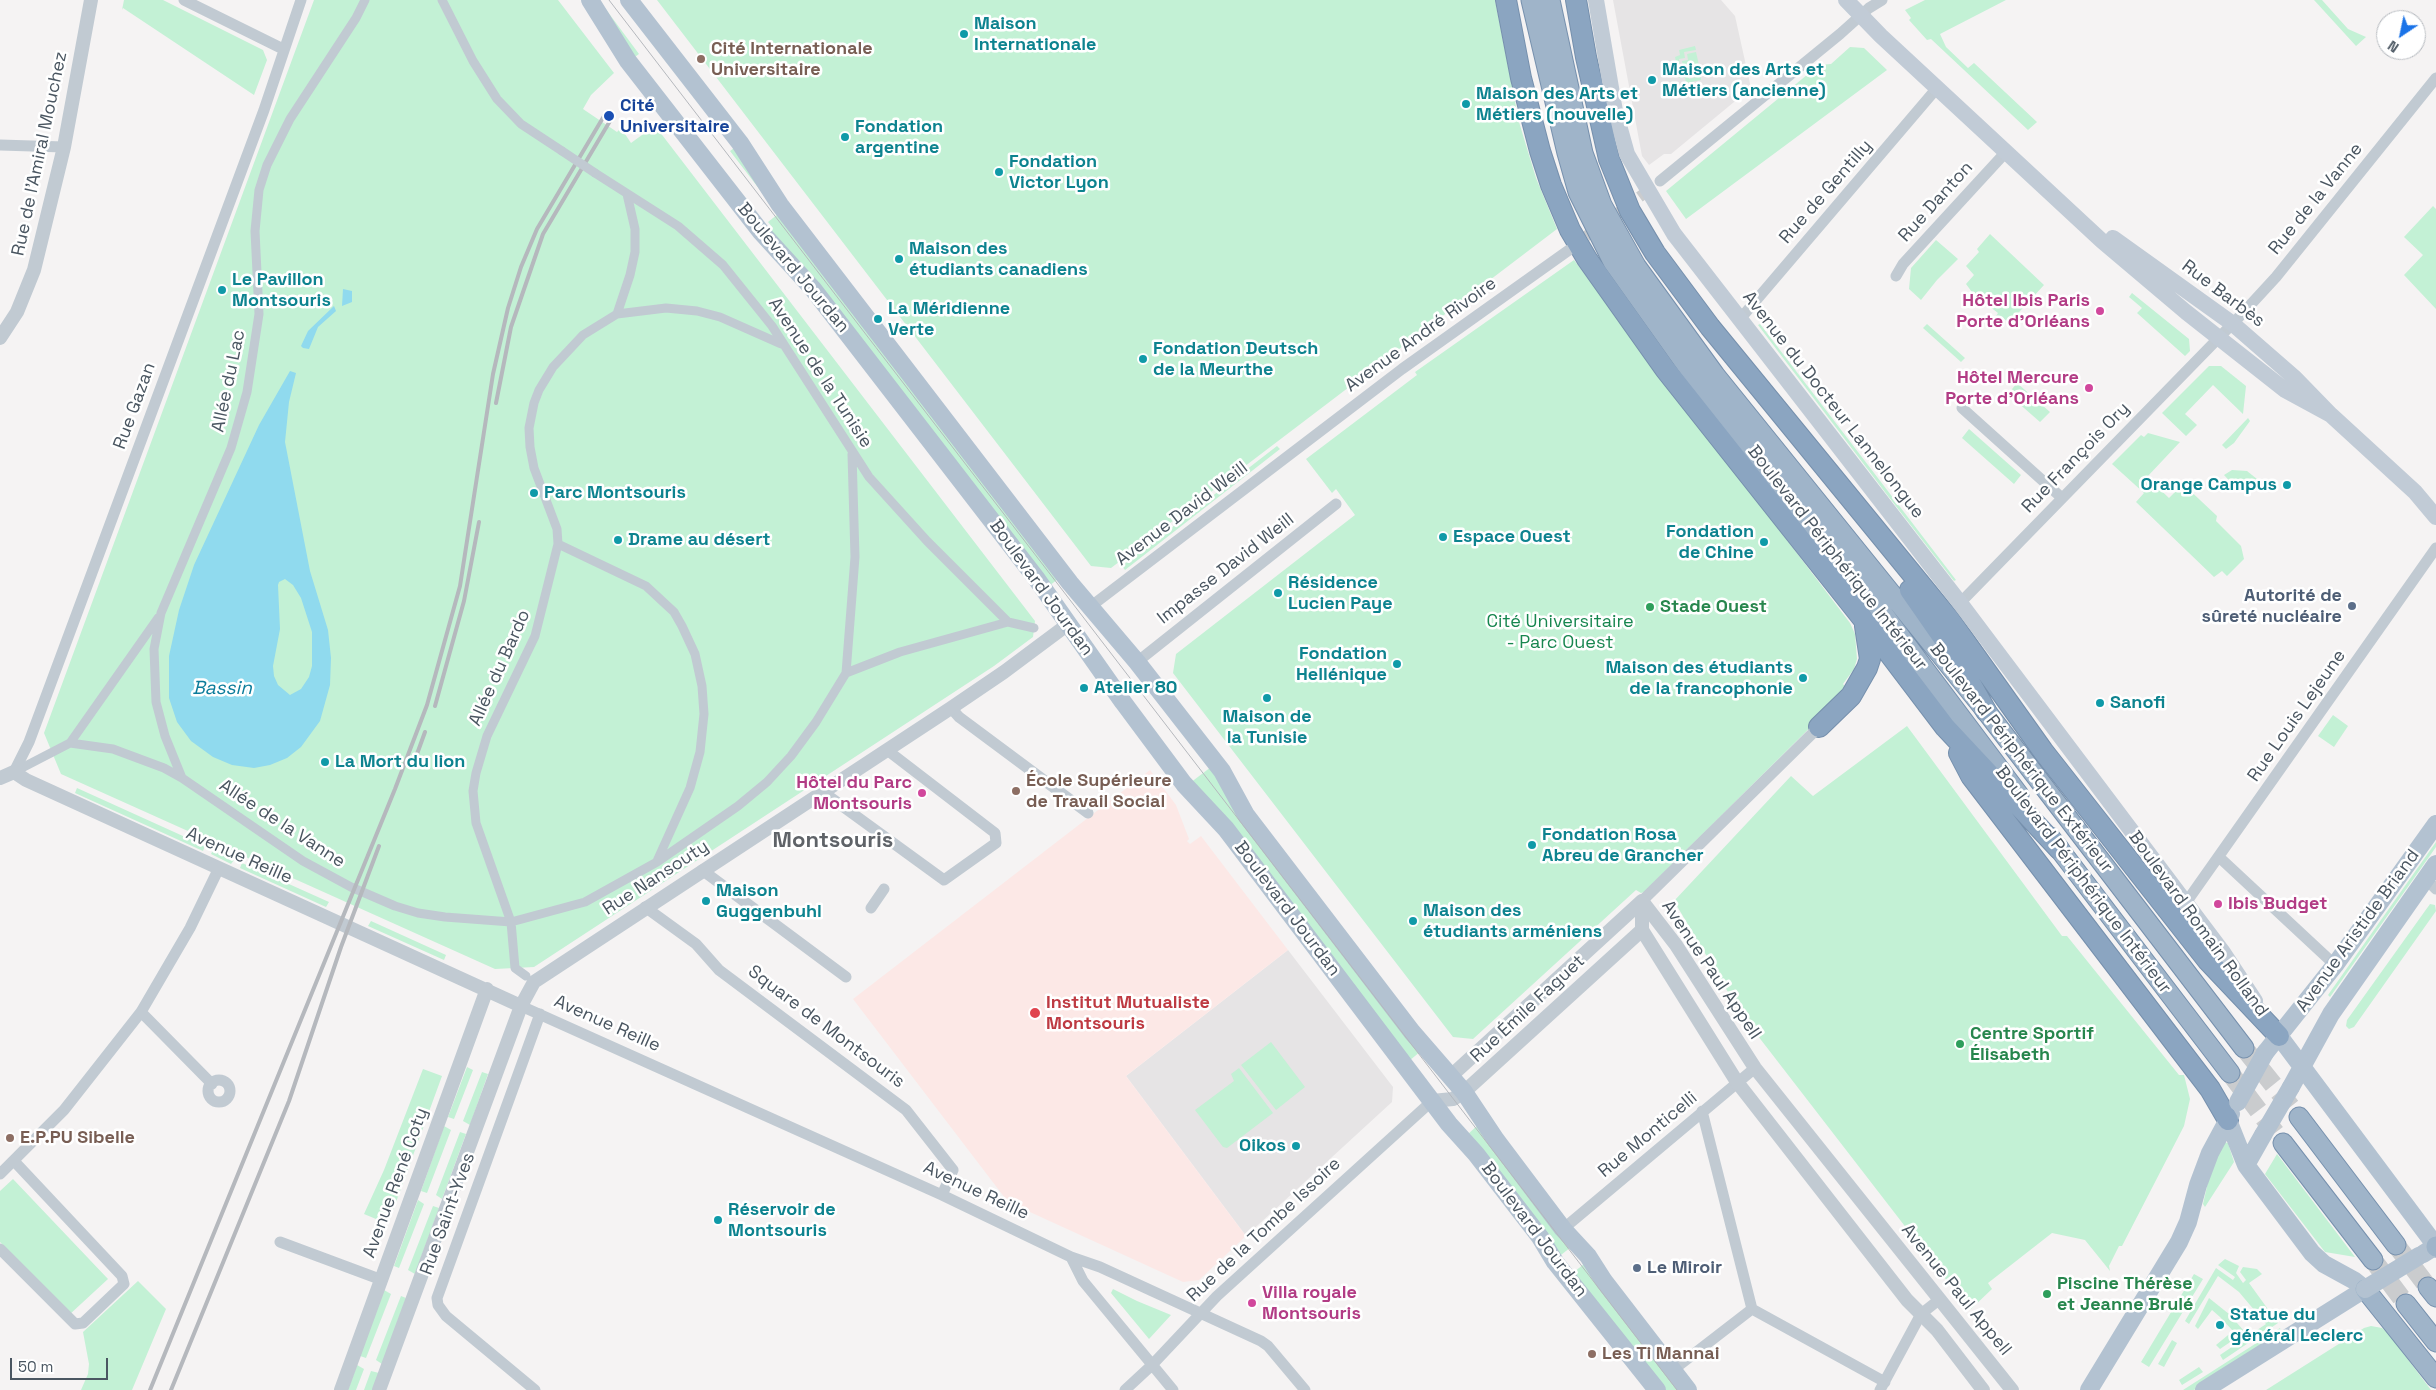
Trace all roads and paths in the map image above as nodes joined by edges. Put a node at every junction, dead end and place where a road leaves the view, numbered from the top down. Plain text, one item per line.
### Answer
1 (91, 0) edge
2 (184, 0) edge
3 (301, 0) edge
4 (365, 0) edge
5 (442, 0) edge
6 (590, 0) edge
7 (629, 0) edge
8 (1506, 0) edge
9 (1532, 0) edge
10 (1550, 0) edge
11 (1576, 0) edge
12 (1596, 0) edge
13 (1846, 0) edge
14 (1882, 0) edge
15 (1861, 17) junction
16 (283, 49) junction
17 (2436, 78) edge
18 (1937, 88) junction
19 (0, 145) edge
20 (64, 147) junction
21 (2005, 152) junction
22 (1660, 181) tunnel mouth
23 (627, 194) junction
24 (2080, 218) junction
25 (1569, 250) tunnel mouth
26 (1896, 276) dead end
27 (617, 314) junction
28 (1741, 318) junction
29 (2233, 324) junction
30 (0, 338) edge
31 (2219, 338) junction
32 (781, 344) junction
33 (1962, 408) dead end
34 (2331, 415) junction
35 (1295, 450) joint
36 (852, 454) junction
37 (1815, 454) junction
38 (2415, 492) junction
39 (2062, 498) junction
40 (2436, 503) edge
41 (1336, 504) dead end
42 (2436, 517) edge
43 (558, 544) junction
44 (2436, 548) edge
45 (1960, 603) junction
46 (1090, 607) junction
47 (160, 613) junction
48 (1863, 619) junction
49 (1008, 622) junction
50 (1067, 624) junction
51 (1034, 628) dead end
52 (1137, 662) junction
53 (846, 673) junction
54 (951, 708) junction
55 (1986, 711) junction
56 (1819, 727) joint
57 (1945, 727) junction
58 (70, 743) junction
59 (887, 750) junction
60 (14, 772) junction
61 (0, 778) edge
62 (182, 778) junction
63 (823, 792) junction
64 (1088, 813) dead end
65 (2436, 824) edge
66 (2059, 849) junction
67 (2219, 857) junction
68 (657, 862) junction
69 (219, 868) junction
70 (702, 870) junction
71 (2432, 877) edge
72 (884, 889) dead end
73 (1642, 901) junction
74 (2185, 904) junction
75 (645, 907) junction
76 (871, 908) dead end
77 (511, 922) junction
78 (1642, 930) junction
79 (2335, 966) junction
80 (526, 976) dead end
81 (846, 977) dead end
82 (487, 990) junction
83 (521, 1006) junction
84 (142, 1012) junction
85 (540, 1014) junction
86 (2279, 1036) junction
87 (2244, 1048) tunnel mouth
88 (2302, 1067) junction
89 (1755, 1068) junction
90 (2230, 1073) tunnel mouth
91 (1451, 1076) junction
92 (1737, 1082) junction
93 (212, 1084) dead end
94 (1464, 1092) junction
95 (1432, 1101) junction
96 (1702, 1112) junction
97 (2299, 1117) tunnel mouth
98 (2228, 1120) junction
99 (2283, 1143) tunnel mouth
100 (14, 1161) junction
101 (2246, 1165) junction
102 (0, 1174) edge
103 (942, 1195) junction
104 (1563, 1229) junction
105 (280, 1242) dead end
106 (2396, 1245) tunnel mouth
107 (2433, 1248) edge
108 (0, 1249) edge
109 (1071, 1257) junction
110 (2373, 1260) tunnel mouth
111 (382, 1280) junction
112 (2365, 1289) junction
113 (1940, 1299) junction
114 (2406, 1304) tunnel mouth
115 (1752, 1308) junction
116 (1200, 1314) junction
117 (1921, 1314) junction
118 (2436, 1342) edge
119 (1152, 1365) junction
120 (1673, 1370) junction
121 (2436, 1378) edge
122 (1883, 1386) edge
123 (341, 1390) edge
124 (379, 1390) edge
125 (535, 1390) edge
126 (1125, 1390) edge
127 (1173, 1390) edge
128 (1304, 1390) edge
129 (1657, 1390) edge
130 (1688, 1390) edge
131 (1983, 1390) edge
132 (2012, 1390) edge
133 (2089, 1390) edge
134 (2204, 1390) edge

1 - 20 street, Rue de l'Amiral Mouchez
2 - 16 street
3 - 16 street, Rue Gazan
4 - 47 street, Allée du Lac
5 - 23 street, Avenue de la Tunisie, bridge
6 - 50 main road, Boulevard Jourdan
7 - 46 main road, Boulevard Jourdan
8 - 48 highway
9 - 66 highway, Boulevard Périphérique Intérieur
10 - 55 highway, Boulevard Périphérique Extérieur
11 - 37 highway
12 - 28 main road, Avenue du Docteur Lannelongue
13 - 15 main road, Rue Barbès
14 - 15 street
15 - 18 main road, Rue Barbès
15 - 22 street
16 - 60 street, Rue Gazan
17 - 29 street, Rue de la Vanne
18 - 21 main road, Rue Barbès
18 - 28 street, Rue de Gentilly
19 - 20 street
20 - 30 street, Rue de l'Amiral Mouchez
21 - 24 main road, Rue Barbès
21 - 26 street, Rue Danton
23 - 27 street
23 - 32 street, Avenue de la Tunisie
24 - 29 main road, Rue Barbès
24 - 31 main road, Rue Barbès
25 - 35 street, Avenue André Rivoire
27 - 32 street
27 - 43 street, Allée du Bardo
28 - 45 main road, Avenue du Docteur Lannelongue
29 - 31 street, Rue de la Vanne
29 - 34 main road, Rue Barbès
31 - 34 main road, Rue Barbès
31 - 39 street, Rue François Ory
32 - 36 street, Avenue de la Tunisie
33 - 39 street
34 - 38 main road, Rue Barbès
35 - 46 street, Avenue David Weill
36 - 49 street, Avenue de la Tunisie
36 - 53 street
37 - 55 highway
37 - 86 highway
38 - 40 main road, Rue Barbès
38 - 42 main road, Rue Barbès
39 - 45 street, Rue François Ory
41 - 52 street, Impasse David Weill
43 - 68 street
43 - 77 street, Allée du Bardo
44 - 67 street, Rue Louis Lejeune
45 - 74 main road, Boulevard Romain Rolland
46 - 52 main road, Boulevard Jourdan
47 - 58 street
47 - 62 street, Allée du Lac
48 - 56 highway
48 - 57 highway
49 - 51 street
49 - 53 street
50 - 54 street, Rue Nansouty
50 - 95 main road, Boulevard Jourdan
52 - 91 main road, Boulevard Jourdan
53 - 68 street
54 - 59 street, Rue Nansouty
54 - 64 street
55 - 87 highway, Boulevard Périphérique Extérieur
56 - 73 street
57 - 66 highway
57 - 98 highway
58 - 60 street
58 - 62 street, Allée de la Vanne
59 - 63 street, Rue Nansouty
59 - 63 street
60 - 61 street
60 - 69 street, Avenue Reille
62 - 77 street, Allée de la Vanne
63 - 70 street, Rue Nansouty
65 - 79 main road, Avenue Aristide Briand
66 - 90 highway, Boulevard Périphérique Intérieur
67 - 74 street, Rue Louis Lejeune
67 - 79 street
68 - 77 street
69 - 82 street, Avenue Reille
69 - 84 street
70 - 75 street, Rue Nansouty
70 - 81 street
71 - 88 main road, Avenue Aristide Briand
72 - 76 street
73 - 78 street, Avenue Paul Appell
73 - 89 street, Avenue Paul Appell
73 - 91 street, Rue Émile Faguet
74 - 86 main road, Boulevard Romain Rolland
75 - 83 street, Rue Nansouty
75 - 103 street, Square de Montsouris
77 - 80 street, Allée du Bardo
78 - 92 street, Avenue Paul Appell
78 - 94 street, Rue Émile Faguet
79 - 86 main road, Avenue Aristide Briand
82 - 83 street, Avenue Reille
82 - 111 street, Avenue René Coty
83 - 85 street, Avenue Reille
83 - 124 street
84 - 93 street
84 - 100 street
85 - 103 street, Avenue Reille
85 - 125 street, Rue Saint-Yves
86 - 88 main road, Boulevard Romain Rolland
86 - 98 main road, Avenue Aristide Briand, bridge
88 - 101 main road, Avenue Aristide Briand, bridge
88 - 107 main road, Boulevard Romain Rolland
89 - 92 street, Rue Monticelli
89 - 113 street, Avenue Paul Appell
91 - 94 main road, Boulevard Jourdan
92 - 96 street, Rue Monticelli
92 - 117 street, Avenue Paul Appell
94 - 95 street, Rue Émile Faguet
94 - 104 main road, Boulevard Jourdan
95 - 116 street, Rue de la Tombe Issoire
95 - 129 main road, Boulevard Jourdan
96 - 104 street, Rue Monticelli
96 - 115 street
97 - 106 highway
98 - 101 main road
98 - 133 main road, Avenue Aristide Briand
99 - 110 highway
100 - 102 street
100 - 108 street
101 - 112 main road
103 - 109 street, Avenue Reille
104 - 120 main road, Boulevard Jourdan
105 - 111 street
107 - 112 main road, bridge
109 - 116 street, Avenue Reille
109 - 119 street
111 - 123 street, Avenue René Coty
112 - 121 highway
112 - 134 main road
113 - 117 street
113 - 132 street, Avenue Paul Appell
114 - 118 highway
115 - 120 street
115 - 122 street
116 - 119 street, Rue de la Tombe Issoire
116 - 128 street, Avenue Reille
117 - 122 street
117 - 131 street, Avenue Paul Appell
119 - 126 street, Rue de la Tombe Issoire
119 - 127 street
120 - 130 main road, Boulevard Jourdan

